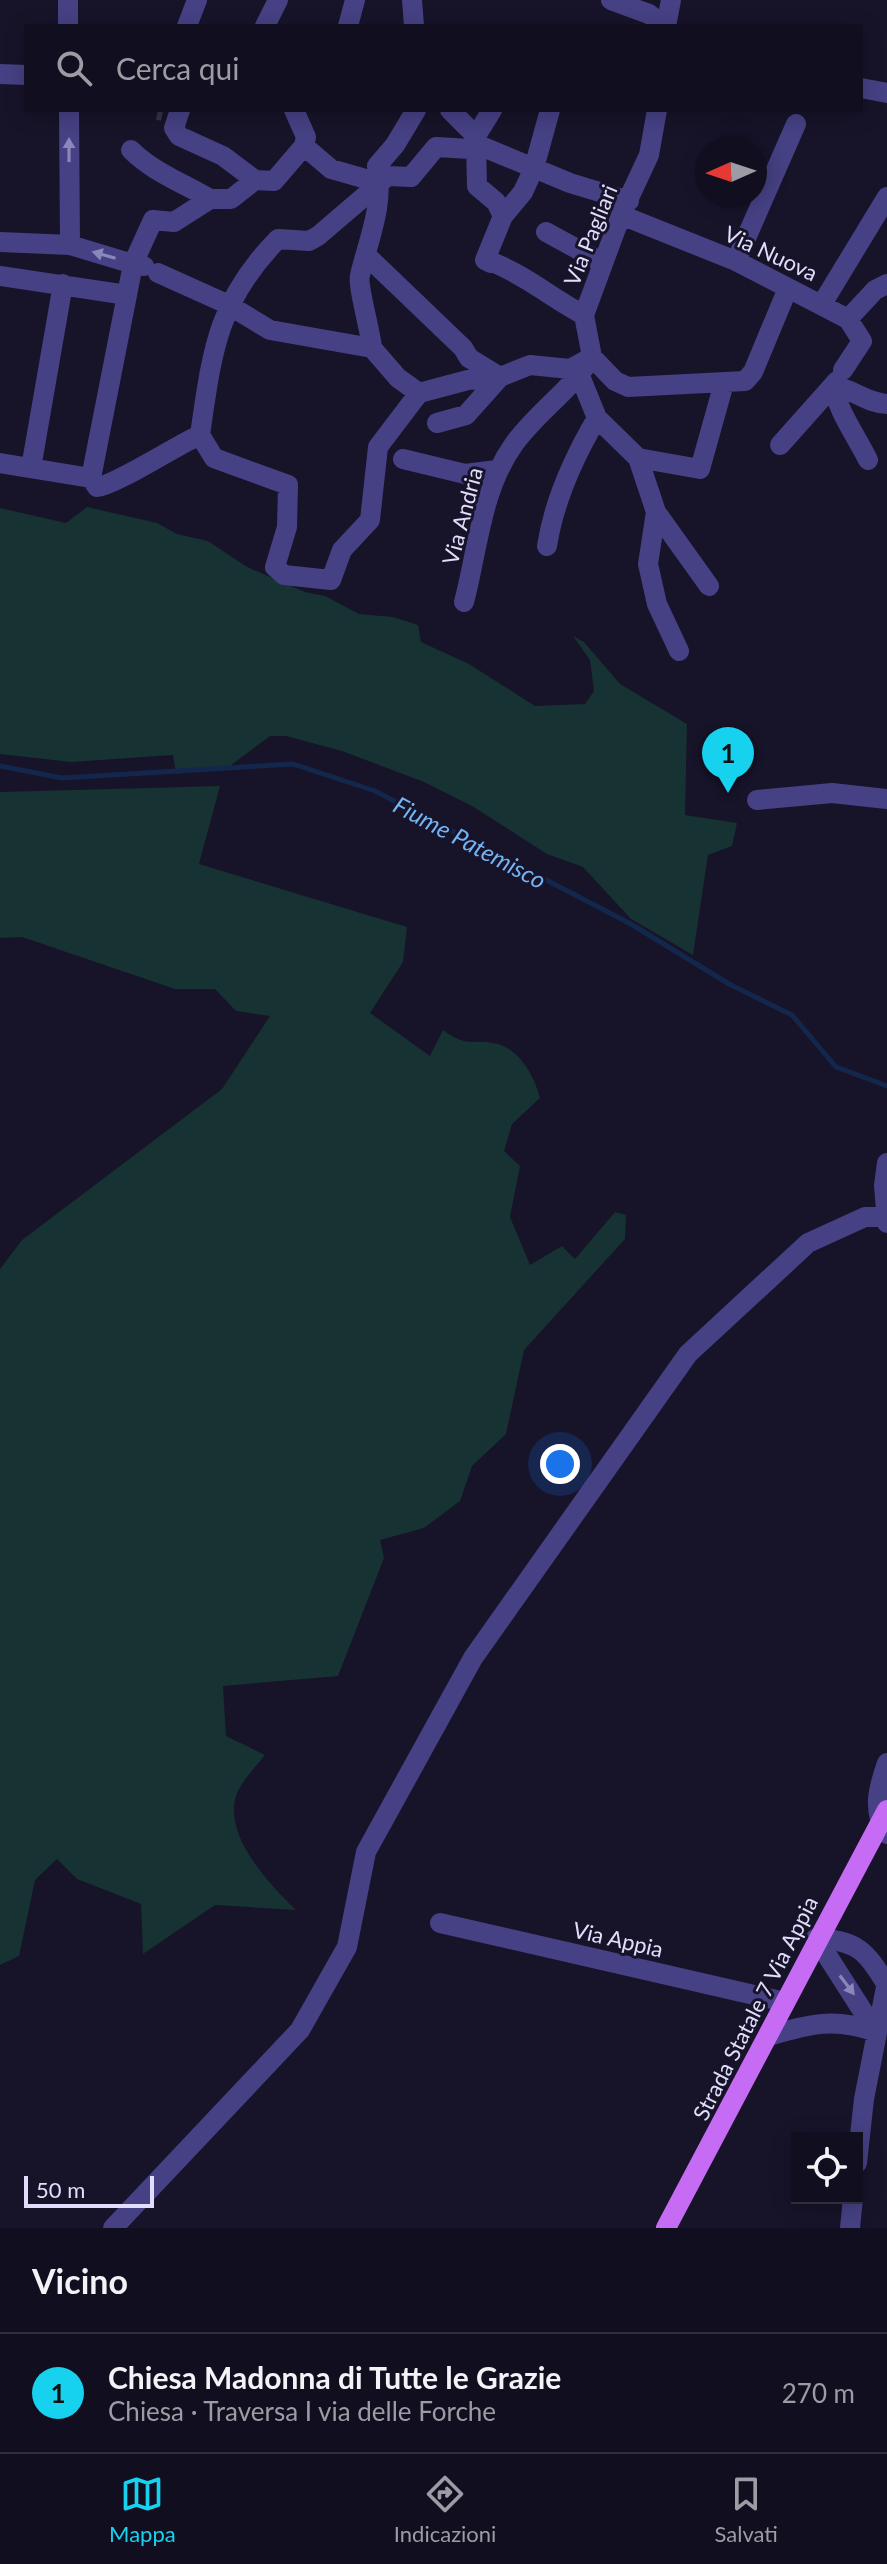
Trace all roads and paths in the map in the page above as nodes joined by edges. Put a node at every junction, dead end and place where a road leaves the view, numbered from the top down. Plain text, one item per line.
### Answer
1 (68, 0) edge
2 (197, 0) edge
3 (278, 0) edge
4 (355, 0) edge
5 (412, 0) edge
6 (611, 0) edge
7 (671, 0) edge
8 (68, 24) edge
9 (188, 24) edge
10 (266, 24) edge
11 (349, 24) edge
12 (414, 24) edge
13 (662, 24) edge
14 (665, 24) edge
15 (0, 74) edge
16 (24, 75) edge
17 (863, 88) edge
18 (887, 93) edge
19 (69, 112) edge
20 (415, 112) edge
21 (452, 112) edge
22 (491, 112) edge
23 (549, 112) edge
24 (657, 112) edge
25 (174, 116) edge
26 (297, 117) edge
27 (796, 124) dead end
28 (476, 140) junction
29 (304, 146) junction
30 (131, 150) dead end
31 (534, 168) junction
32 (255, 180) junction
33 (380, 183) junction
34 (887, 197) edge
35 (210, 199) junction
36 (625, 208) junction
37 (503, 216) junction
38 (881, 223) edge
39 (546, 232) dead end
40 (0, 242) edge
41 (70, 245) junction
42 (367, 256) junction
43 (736, 261) junction
44 (603, 263) junction
45 (133, 264) junction
46 (0, 276) edge
47 (63, 284) junction
48 (887, 284) edge
49 (788, 288) junction
50 (127, 295) junction
51 (227, 304) junction
52 (822, 304) junction
53 (584, 315) junction
54 (848, 319) junction
55 (372, 348) junction
56 (592, 357) junction
57 (580, 376) junction
58 (839, 376) junction
59 (500, 377) junction
60 (724, 383) junction
61 (419, 393) junction
62 (887, 404) edge
63 (597, 418) junction
64 (437, 423) dead end
65 (200, 435) junction
66 (780, 445) dead end
67 (638, 458) junction
68 (403, 459) dead end
69 (868, 460) dead end
70 (0, 463) edge
71 (31, 468) junction
72 (497, 470) junction
73 (91, 478) junction
74 (656, 512) junction
75 (547, 546) dead end
76 (709, 586) dead end
77 (464, 602) dead end
78 (679, 651) dead end
79 (887, 799) edge
80 (757, 800) dead end
81 (887, 1163) edge
82 (886, 1220) edge
83 (887, 1763) edge
84 (885, 1822) edge
85 (440, 1923) dead end
86 (816, 1938) junction
87 (887, 1984) edge
88 (785, 2002) junction
89 (876, 2032) junction
90 (769, 2036) junction
91 (861, 2132) edge
92 (852, 2204) edge
93 (113, 2228) edge
94 (666, 2228) edge
95 (850, 2228) edge

1 - 8 street
2 - 9 street
3 - 10 street
4 - 11 street
5 - 12 street
6 - 13 street
7 - 14 street
15 - 16 street
17 - 18 street
41 -> 19 street
20 - 33 street
21 - 28 street
22 - 28 street
23 - 31 street
24 - 36 street, Via Pagliari
25 - 32 street
26 - 29 street
27 - 43 street
28 - 31 street, Via Nuova
28 - 33 street
28 - 37 street
29 - 32 street
29 - 33 street
30 - 35 street
31 - 36 street, Via Nuova
31 - 37 street
32 - 35 street
33 - 42 street
33 - 51 street
34 - 38 street
35 - 45 street
36 - 43 street, Via Nuova
36 - 44 street, Via Pagliari
37 - 53 street
38 - 52 street
39 - 44 street
40 - 41 street
45 -> 41 street
42 - 55 street
42 - 59 street
43 - 49 street, Via Nuova
44 - 53 street, Via Pagliari
45 - 50 street
45 - 51 street
46 - 47 street
47 - 50 street
47 - 71 street
48 - 54 street
49 - 52 street, Via Nuova
49 - 60 street
50 - 73 street
51 - 55 street
51 - 65 street
52 - 54 street, Via Nuova
53 - 56 street, Via Pagliari
54 - 58 street
55 - 61 street
56 - 57 street
56 - 59 street
56 - 60 street
57 - 63 street
57 - 72 street, Via Andria
58 - 62 street
58 - 66 street
58 - 69 street
59 - 61 street
59 - 64 street
60 - 67 street
61 - 65 street
63 - 67 street
63 - 75 street
65 - 73 street
67 - 74 street
68 - 72 street
70 - 71 street
71 - 73 street
72 - 77 street, Via Andria
74 - 76 street
74 - 78 street
79 - 80 street
81 - 82 street
82 - 93 street
83 - 84 street
84 - 86 main road, Strada Statale 7 Via Appia
85 - 88 street, Via Appia
86 - 87 street
86 - 88 main road, Strada Statale 7 Via Appia
86 -> 89 street
87 - 89 street
88 - 90 main road, Strada Statale 7 Via Appia
89 - 90 street
89 - 91 street
90 - 94 main road, Strada Statale 7 Via Appia
92 - 95 street

